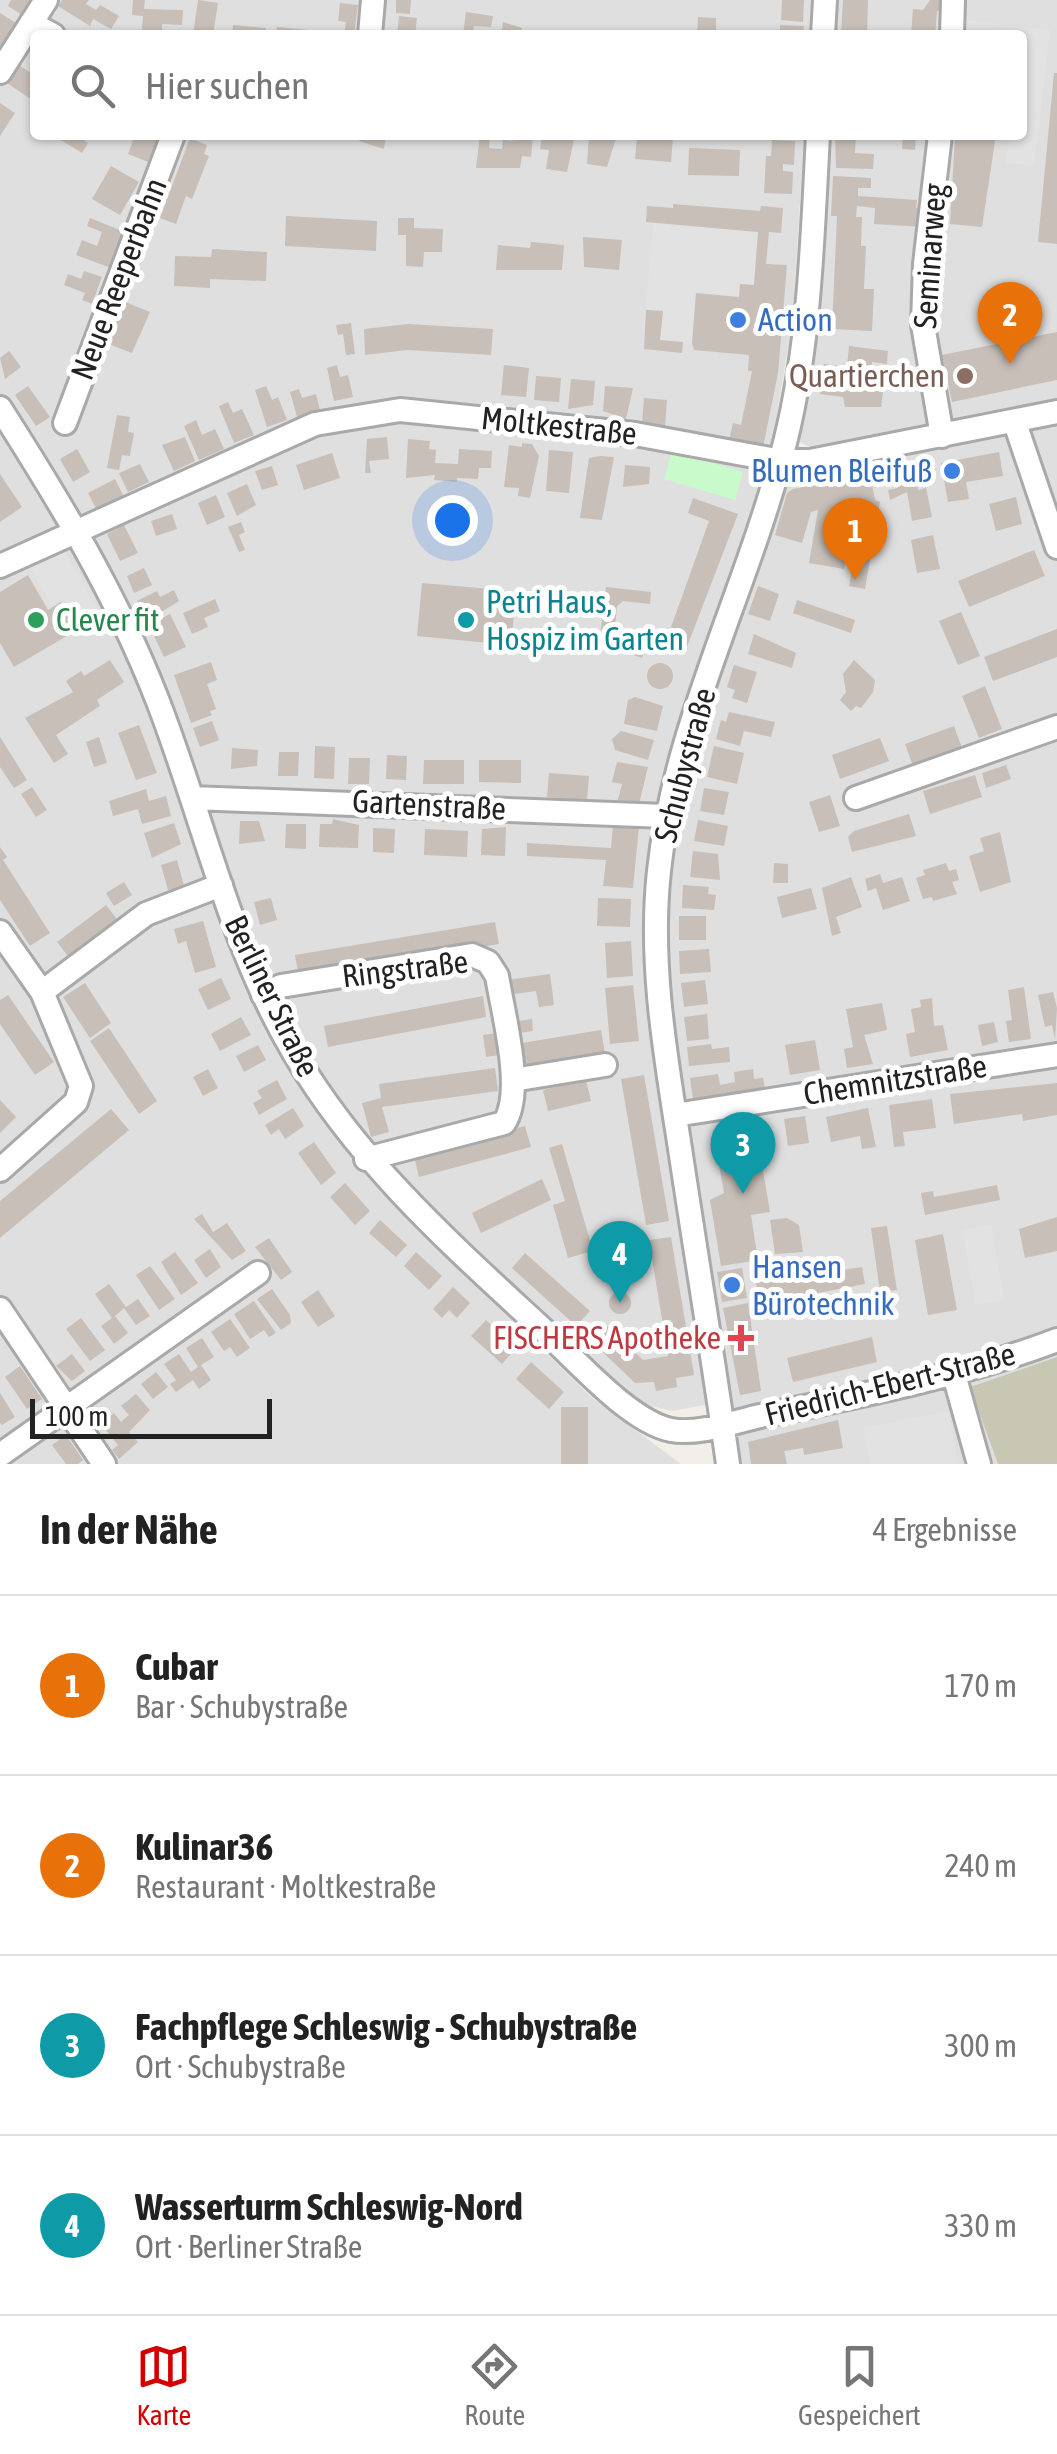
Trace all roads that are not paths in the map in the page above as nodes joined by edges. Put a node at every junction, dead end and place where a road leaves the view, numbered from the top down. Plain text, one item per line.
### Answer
1 (46, 0) edge
2 (373, 0) edge
3 (824, 0) edge
4 (953, 0) edge
5 (31, 23) junction
6 (44, 30) edge
7 (370, 30) edge
8 (823, 30) edge
9 (952, 30) edge
10 (0, 72) edge
11 (171, 140) edge
12 (818, 140) edge
13 (939, 140) edge
14 (0, 408) edge
15 (1057, 412) edge
16 (65, 423) dead end
17 (1015, 424) junction
18 (942, 436) junction
19 (780, 461) junction
20 (79, 532) junction
21 (1057, 547) edge
22 (0, 566) edge
23 (1057, 726) edge
24 (192, 798) junction
25 (856, 798) dead end
26 (666, 816) junction
27 (221, 885) junction
28 (0, 932) edge
29 (42, 992) junction
30 (263, 995) junction
31 (1057, 1055) edge
32 (605, 1065) dead end
33 (513, 1080) junction
34 (674, 1115) junction
35 (366, 1159) junction
36 (0, 1170) edge
37 (258, 1274) dead end
38 (0, 1308) edge
39 (1057, 1340) edge
40 (953, 1371) junction
41 (66, 1407) junction
42 (722, 1424) junction
43 (0, 1455) edge
44 (104, 1464) edge
45 (728, 1464) edge
46 (979, 1464) edge

1 - 5 street
2 - 7 street
3 - 8 street
4 - 9 street
5 - 6 street
5 - 10 street
11 - 16 street, Neue Reeperbahn
12 - 19 street, Schubystraße
13 - 18 street, Seminarweg
14 - 20 street, Berliner Straße
15 - 17 street, Moltkestraße
17 - 18 street, Moltkestraße
17 - 21 street
18 - 19 street, Moltkestraße
19 - 20 street, Moltkestraße
19 - 26 street, Schubystraße
20 - 22 street, Moltkestraße
20 - 24 street, Berliner Straße
23 - 25 street
24 - 26 street, Gartenstraße
24 - 27 street, Berliner Straße
26 - 34 street, Schubystraße
27 - 29 street
27 - 30 street, Berliner Straße
28 - 29 street
29 - 36 street
30 - 33 street, Ringstraße
30 - 35 street, Berliner Straße
31 - 34 street, Chemnitzstraße
32 - 33 street
33 - 35 street, Ringstraße
34 - 42 street, Schubystraße
35 - 42 street, Berliner Straße
37 - 41 street
38 - 41 street
39 - 40 street, Friedrich-Ebert-Straße
40 - 42 street, Friedrich-Ebert-Straße
40 - 46 street
41 - 43 street
41 - 44 street
42 - 45 street, Schubystraße

